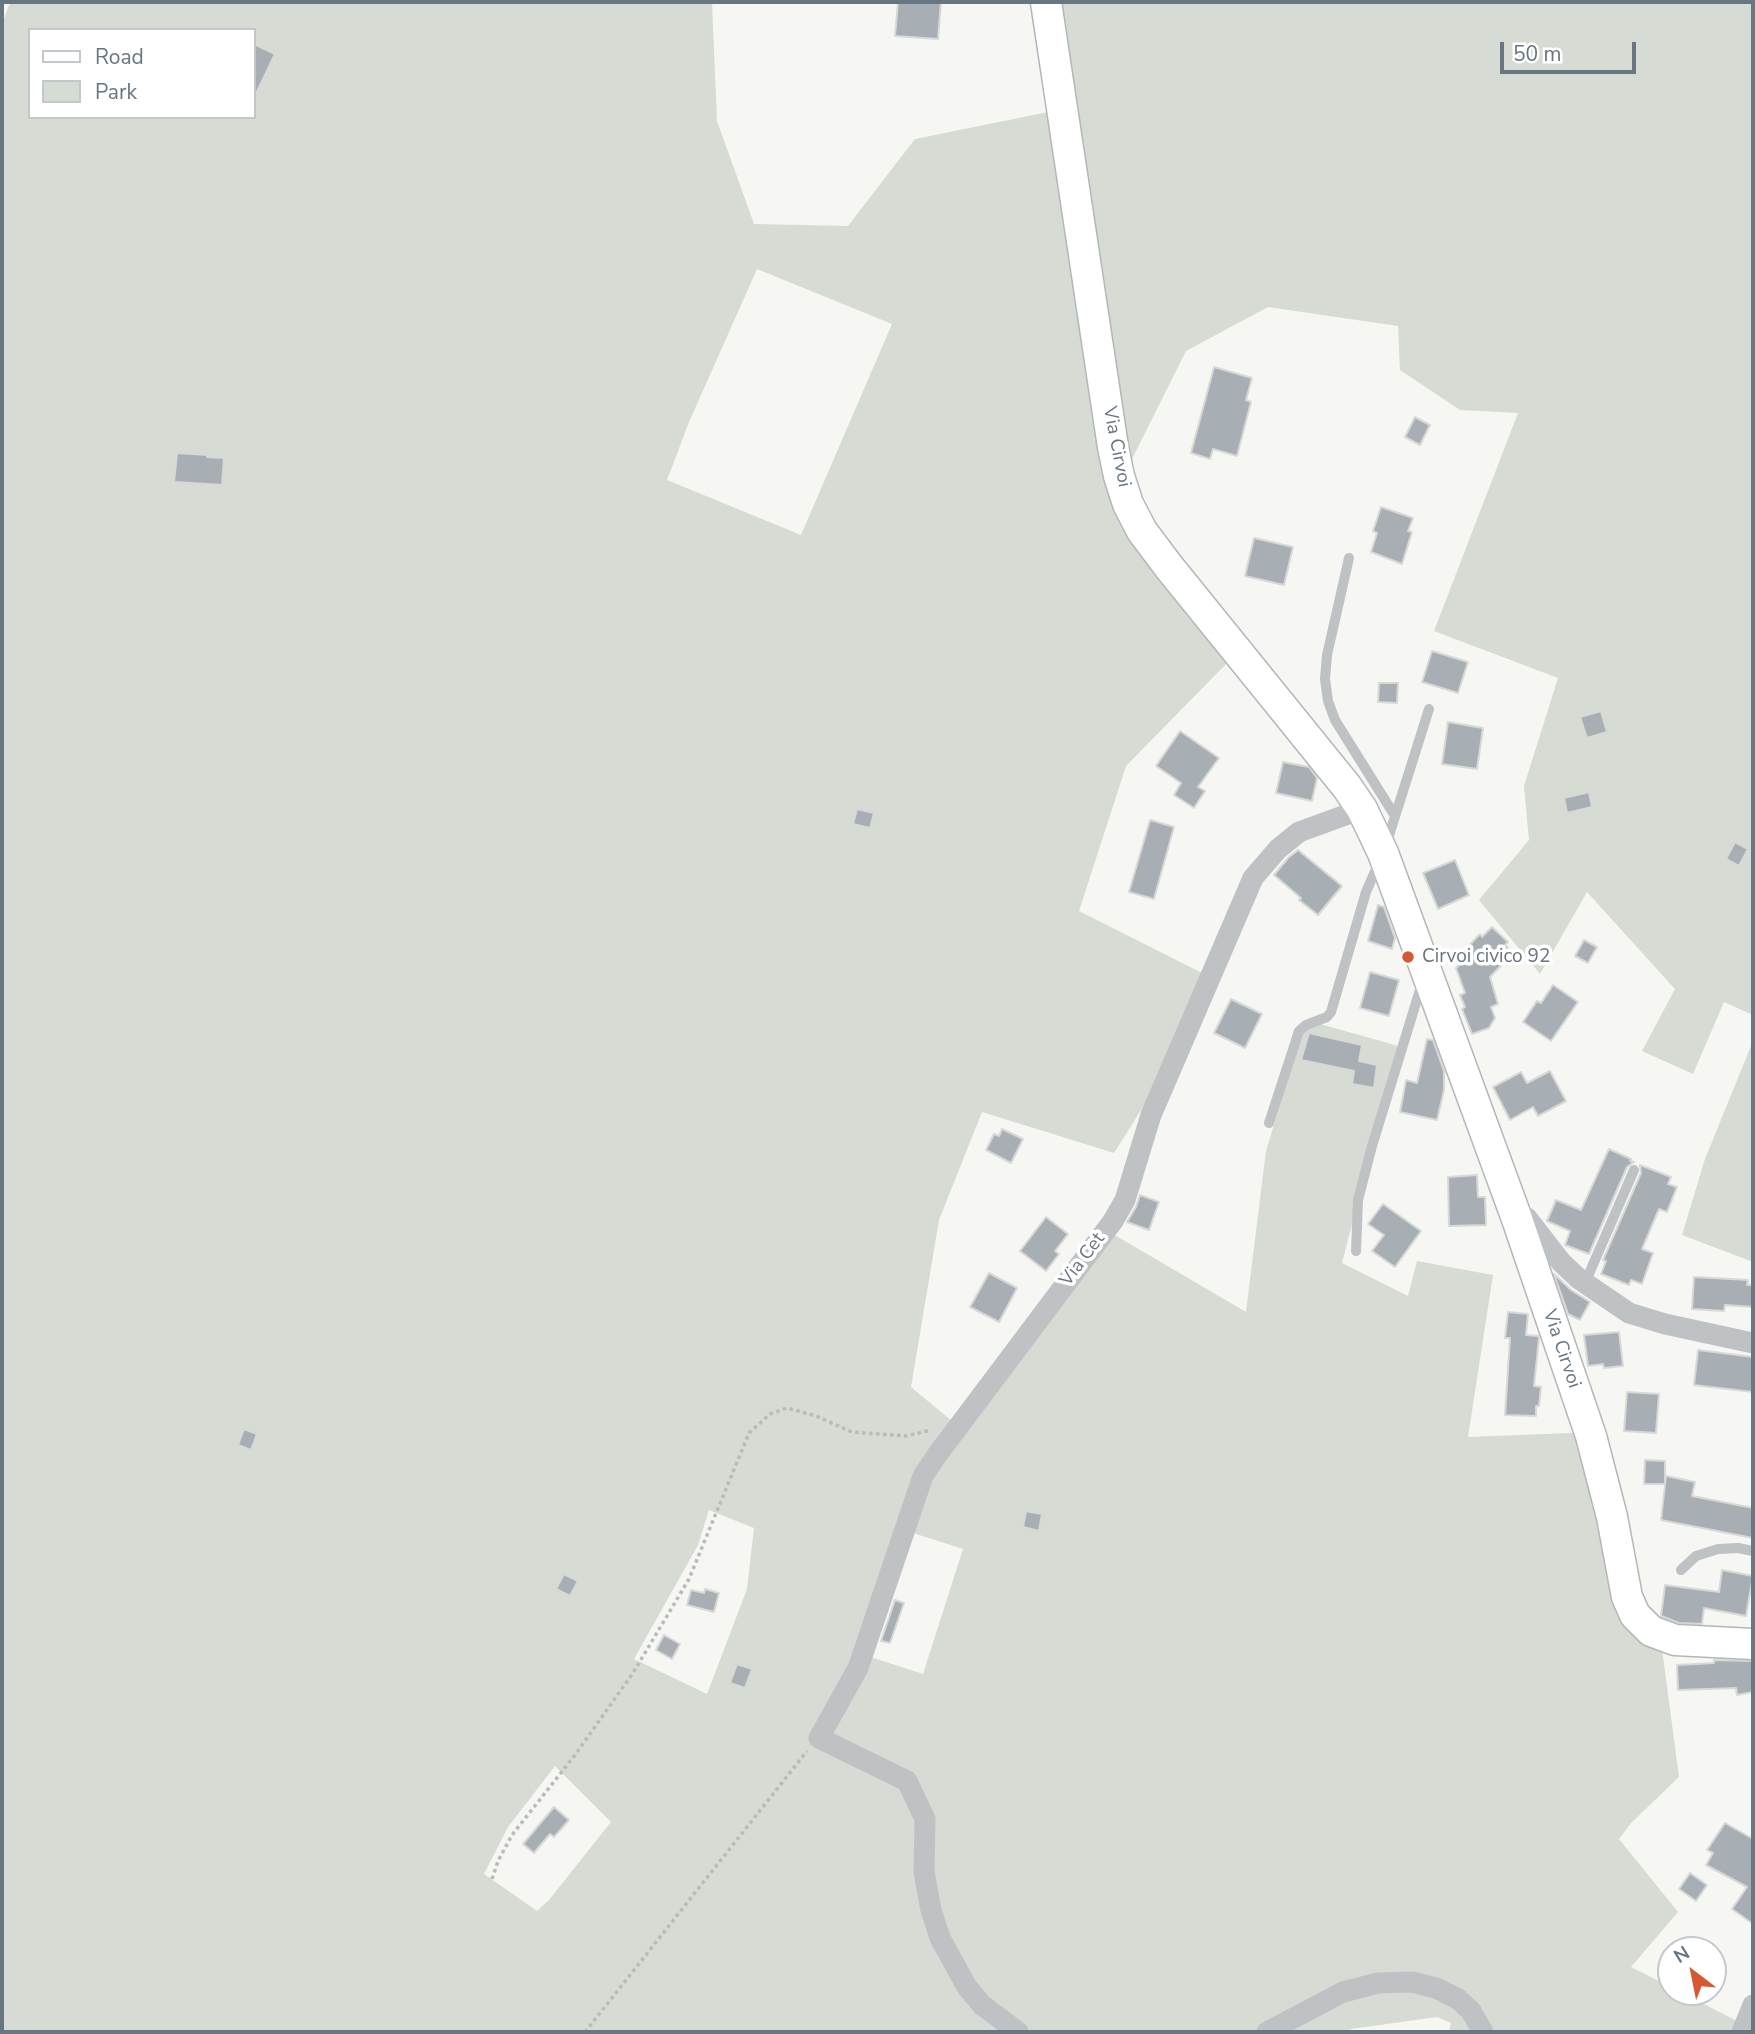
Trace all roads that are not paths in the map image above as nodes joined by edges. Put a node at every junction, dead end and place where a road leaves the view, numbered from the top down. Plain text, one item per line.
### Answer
1 (1046, 2) edge
2 (1349, 558) dead end
3 (1429, 709) dead end
4 (1362, 809) junction
5 (1395, 816) junction
6 (1383, 853) junction
7 (1426, 970) junction
8 (1269, 1123) dead end
9 (1634, 1170) dead end
10 (1517, 1219) junction
11 (1356, 1251) dead end
12 (1585, 1283) junction
13 (1753, 1343) edge
14 (1753, 1551) edge
15 (1681, 1570) dead end
16 (1753, 1644) edge
17 (1753, 2005) edge
18 (1017, 2032) edge
19 (1267, 2032) edge
20 (1483, 2032) edge
21 (1742, 2032) edge

1 - 4 street, Via Cirvoi
2 - 5 lane
3 - 5 lane
4 - 6 street, Via Cirvoi
4 - 18 street, Via Cet
5 - 6 lane
6 - 7 street, Via Cirvoi
6 - 8 lane
7 - 10 street, Via Cirvoi
7 - 11 lane
9 - 12 lane
10 - 12 street
10 - 16 street, Via Cirvoi
12 - 13 street
14 - 15 lane
17 - 21 street
19 - 20 street

